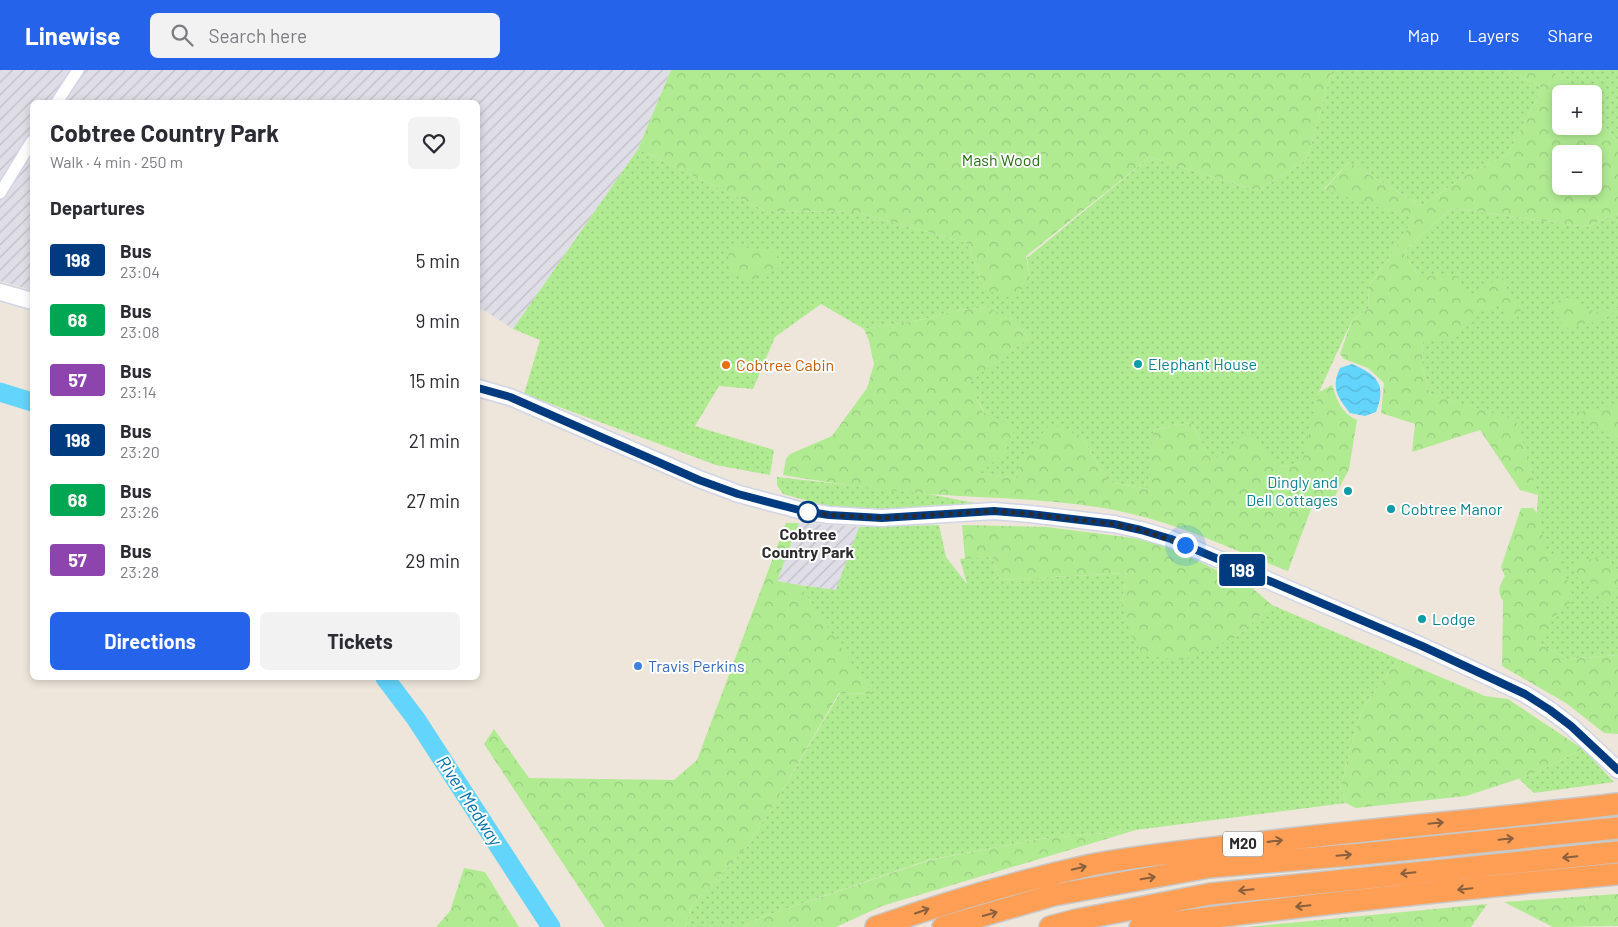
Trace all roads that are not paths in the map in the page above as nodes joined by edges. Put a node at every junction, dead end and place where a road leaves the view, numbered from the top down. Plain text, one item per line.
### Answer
1 (78, 70) edge
2 (58, 100) edge
3 (30, 144) edge
4 (0, 193) edge
5 (0, 292) edge
6 (30, 300) edge
7 (480, 389) edge
8 (1614, 766) edge
9 (1618, 804) edge
10 (1618, 828) edge
11 (1618, 852) edge
12 (1618, 874) edge
13 (876, 927) edge
14 (943, 927) edge
15 (1050, 927) edge
16 (1140, 927) edge

1 - 2 street
3 - 4 street
5 - 6 street
7 - 8 street
13 -> 9 highway, M20
14 -> 10 highway, M20
11 -> 15 highway
12 -> 16 highway

